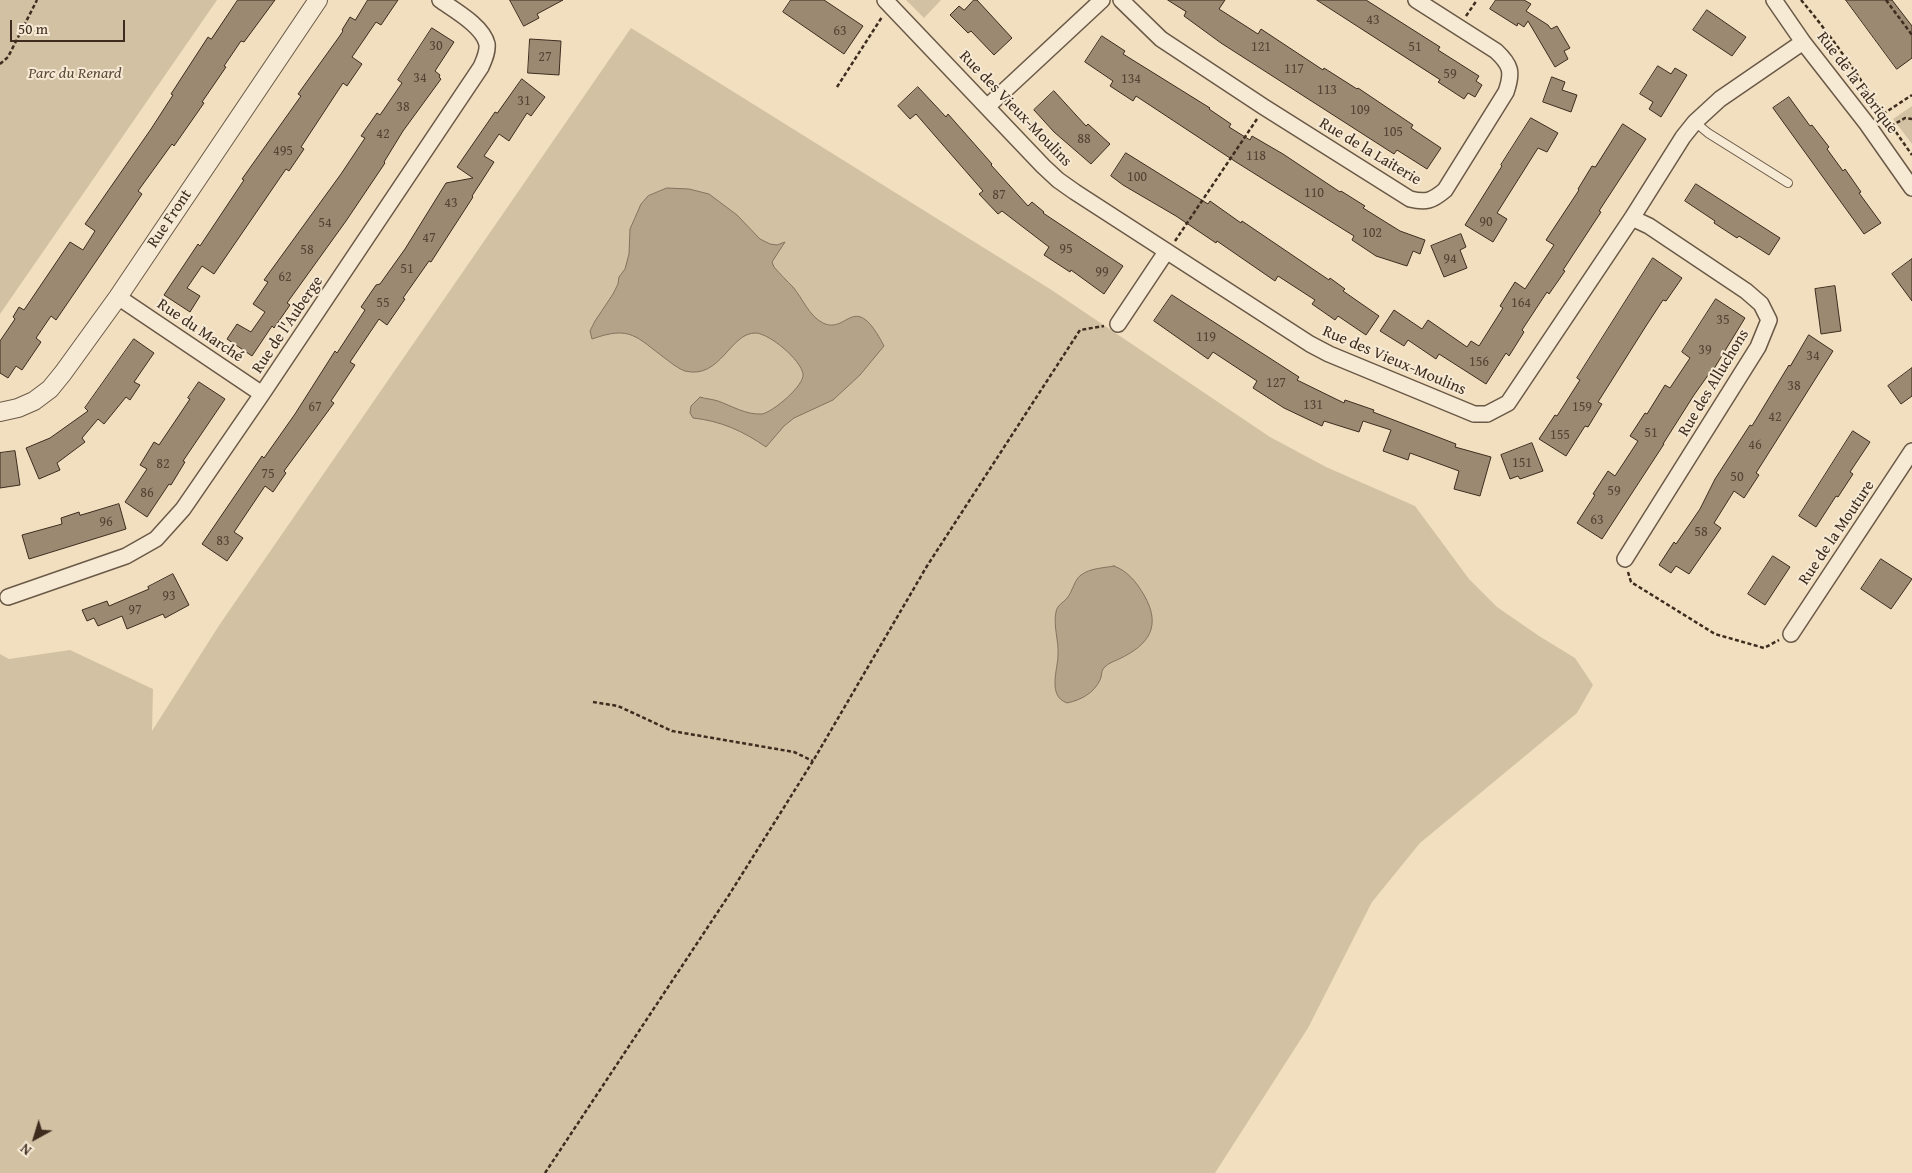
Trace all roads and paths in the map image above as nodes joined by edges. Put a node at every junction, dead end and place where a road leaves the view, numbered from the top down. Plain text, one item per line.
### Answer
1 (37, 0) edge
2 (318, 0) edge
3 (440, 0) edge
4 (1102, 0) edge
5 (1121, 0) edge
6 (1416, 0) edge
7 (1774, 0) edge
8 (1801, 0) edge
9 (1886, 0) edge
10 (887, 2) edge
11 (1912, 35) edge
12 (1803, 42) junction
13 (0, 64) edge
14 (837, 87) dead end
15 (1912, 95) edge
16 (988, 106) junction
17 (1264, 107) junction
18 (1882, 114) junction
19 (1912, 119) edge
20 (1695, 122) junction
21 (1891, 126) junction
22 (1912, 154) edge
23 (1788, 184) dead end
24 (1912, 188) edge
25 (1632, 218) junction
26 (1166, 252) junction
27 (118, 297) junction
28 (1118, 324) joint
29 (262, 394) junction
30 (0, 412) edge
31 (1912, 451) edge
32 (1625, 559) joint
33 (8, 597) dead end
34 (1791, 634) joint
35 (593, 702) dead end
36 (813, 761) junction
37 (545, 1173) edge

1 - 13 path
2 - 27 street, Rue Front
3 - 29 street, Rue de l'Auberge
4 - 16 street
5 - 17 street, Rue de la Laiterie
6 - 17 street, Rue de la Laiterie
7 - 12 street, Rue de la Fabrique
8 - 18 path
9 - 11 path
10 - 14 path
10 - 16 street, Rue des Vieux-Moulins
12 - 20 street, Rue des Vieux-Moulins
12 - 24 street, Rue de la Fabrique
15 - 18 path
16 - 26 street, Rue des Vieux-Moulins
17 - 26 path
18 - 21 path
19 - 21 path
20 - 23 lane
20 - 25 street, Rue des Vieux-Moulins
21 - 22 path
25 - 26 street, Rue des Vieux-Moulins
25 - 32 street, Rue des Alluchons
26 - 28 street
27 - 29 street, Rue du Marché
27 - 30 street, Rue Front
28 - 36 path
29 - 33 street, Rue de l'Auberge
31 - 34 street, Rue de la Mouture
32 - 34 path
35 - 36 path
36 - 37 path

